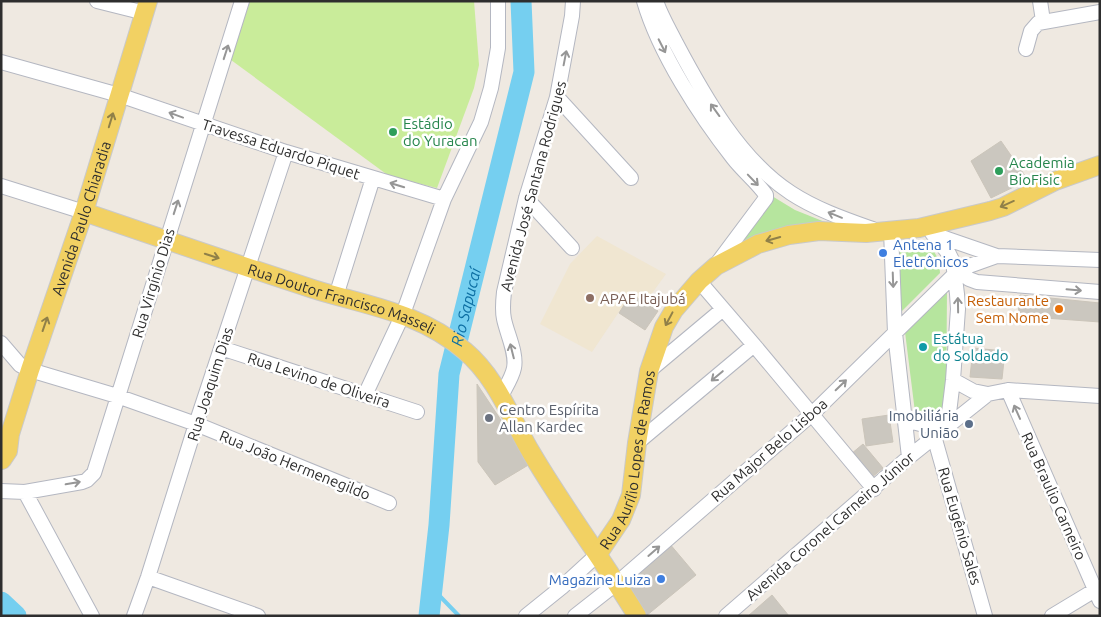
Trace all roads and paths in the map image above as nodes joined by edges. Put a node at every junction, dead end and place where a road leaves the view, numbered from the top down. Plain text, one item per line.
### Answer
1 (97, 1) edge
2 (242, 1) edge
3 (498, 1) edge
4 (572, 1) edge
5 (644, 1) edge
6 (656, 1) edge
7 (1040, 1) edge
8 (146, 7) edge
9 (1100, 12) edge
10 (1043, 21) junction
11 (1026, 49) dead end
12 (1, 62) edge
13 (119, 95) junction
14 (557, 97) junction
15 (202, 125) junction
16 (286, 152) junction
17 (1100, 165) edge
18 (373, 178) junction
19 (631, 178) dead end
20 (1, 186) edge
21 (526, 198) junction
22 (444, 199) junction
23 (84, 212) junction
24 (925, 231) junction
25 (886, 232) junction
26 (166, 240) junction
27 (572, 248) dead end
28 (997, 256) junction
29 (1100, 260) edge
30 (716, 266) junction
31 (248, 268) junction
32 (956, 273) junction
33 (699, 281) junction
34 (1100, 292) edge
35 (336, 296) junction
36 (723, 309) junction
37 (411, 318) junction
38 (895, 333) junction
39 (1, 343) edge
40 (754, 345) junction
41 (221, 348) junction
42 (30, 370) junction
43 (650, 371) junction
44 (953, 380) junction
45 (498, 390) junction
46 (1008, 390) junction
47 (988, 394) junction
48 (365, 395) junction
49 (117, 396) junction
50 (1100, 396) edge
51 (417, 412) dead end
52 (812, 414) junction
53 (905, 420) junction
54 (196, 424) junction
55 (950, 424) junction
56 (934, 436) junction
57 (6, 437) edge
58 (637, 443) junction
59 (908, 457) junction
60 (2, 460) edge
61 (874, 488) junction
62 (1, 491) edge
63 (25, 492) junction
64 (388, 504) dead end
65 (598, 554) junction
66 (148, 577) junction
67 (617, 583) junction
68 (1098, 592) edge
69 (92, 616) edge
70 (134, 616) edge
71 (258, 616) edge
72 (526, 616) edge
73 (575, 616) edge
74 (637, 616) edge
75 (726, 616) edge
76 (985, 616) edge
77 (1052, 616) edge

1 - 8 street
15 -> 2 street, Rua Virgínio Dias
3 - 22 street
14 -> 4 street, Avenida José Santana Rodrigues
5 -> 30 street
25 -> 6 street
7 - 10 street
8 - 13 main road, Avenida Paulo Chiaradia
9 - 10 street
10 - 11 street
12 - 13 street, Travessa Eduardo Piquet
15 -> 13 street, Travessa Eduardo Piquet
23 -> 13 main road, Avenida Paulo Chiaradia
14 - 19 street
14 - 21 street, Avenida José Santana Rodrigues
15 - 16 street, Travessa Eduardo Piquet
26 -> 15 street, Rua Virgínio Dias
16 - 18 street, Travessa Eduardo Piquet
16 - 31 street, Rua Joaquim Dias
17 -> 24 main road, Rua Aurílio Lopes de Ramos
22 -> 18 street, Travessa Eduardo Piquet
18 - 35 street
20 - 23 street
21 - 27 street
45 -> 21 street, Avenida José Santana Rodrigues
22 - 37 street
23 - 26 main road, Rua Doutor Francisco Masseli
42 -> 23 main road, Avenida Paulo Chiaradia
24 - 25 main road, Rua Aurílio Lopes de Ramos
24 - 28 street
24 - 32 street
25 -> 30 main road, Rua Aurílio Lopes de Ramos
25 -> 38 street
26 -> 31 main road, Rua Doutor Francisco Masseli
26 - 49 street, Rua Virgínio Dias
28 - 29 street
28 - 32 street, Rua Major Belo Lisboa
30 - 33 main road, Rua Aurílio Lopes de Ramos
31 - 35 main road, Rua Doutor Francisco Masseli
31 - 41 street, Rua Joaquim Dias
32 -> 34 street
32 - 38 street, Rua Major Belo Lisboa
44 -> 32 street
33 - 36 street
33 -> 43 main road, Rua Aurílio Lopes de Ramos
35 - 37 main road, Rua Doutor Francisco Masseli
36 - 40 street
36 - 43 street
37 - 45 main road, Rua Doutor Francisco Masseli
37 - 48 street
52 -> 38 street, Rua Major Belo Lisboa
38 - 53 street
39 - 42 street
40 - 52 street
40 -> 58 street
41 - 48 street, Rua Levino de Oliveira
41 - 54 street, Rua Joaquim Dias
42 - 49 street, Rua João Hermenegildo
42 - 57 main road, Avenida Paulo Chiaradia
43 - 58 main road, Rua Aurílio Lopes de Ramos
44 - 47 street
44 - 55 street
45 - 65 main road, Rua Doutor Francisco Masseli
46 - 47 street
46 - 50 street
68 -> 46 street, Rua Braulio Carneiro
47 - 55 street, Avenida Coronel Carneiro Júnior
48 - 51 street, Rua Levino de Oliveira
49 - 54 street, Rua João Hermenegildo
63 -> 49 street, Rua Virgínio Dias
52 - 61 street
67 -> 52 street, Rua Major Belo Lisboa
53 - 55 street
53 - 59 street
54 - 64 street, Rua João Hermenegildo
54 - 66 street, Rua Joaquim Dias
55 - 56 street, Avenida Coronel Carneiro Júnior
56 - 59 street, Avenida Coronel Carneiro Júnior
56 - 76 street, Rua Eugênio Sales
57 - 60 main road, Avenida Paulo Chiaradia
58 - 65 main road, Rua Aurílio Lopes de Ramos
59 - 61 street, Avenida Coronel Carneiro Júnior
61 - 75 street, Avenida Coronel Carneiro Júnior
62 - 63 street, Rua Virgínio Dias
63 - 69 street
65 - 67 main road, Rua Doutor Francisco Masseli
65 - 72 street, Rua Aurílio Lopes de Ramos
66 - 70 street, Rua Joaquim Dias
66 - 71 street
67 - 73 street, Rua Major Belo Lisboa
67 - 74 main road, Rua Doutor Francisco Masseli
68 - 77 street

